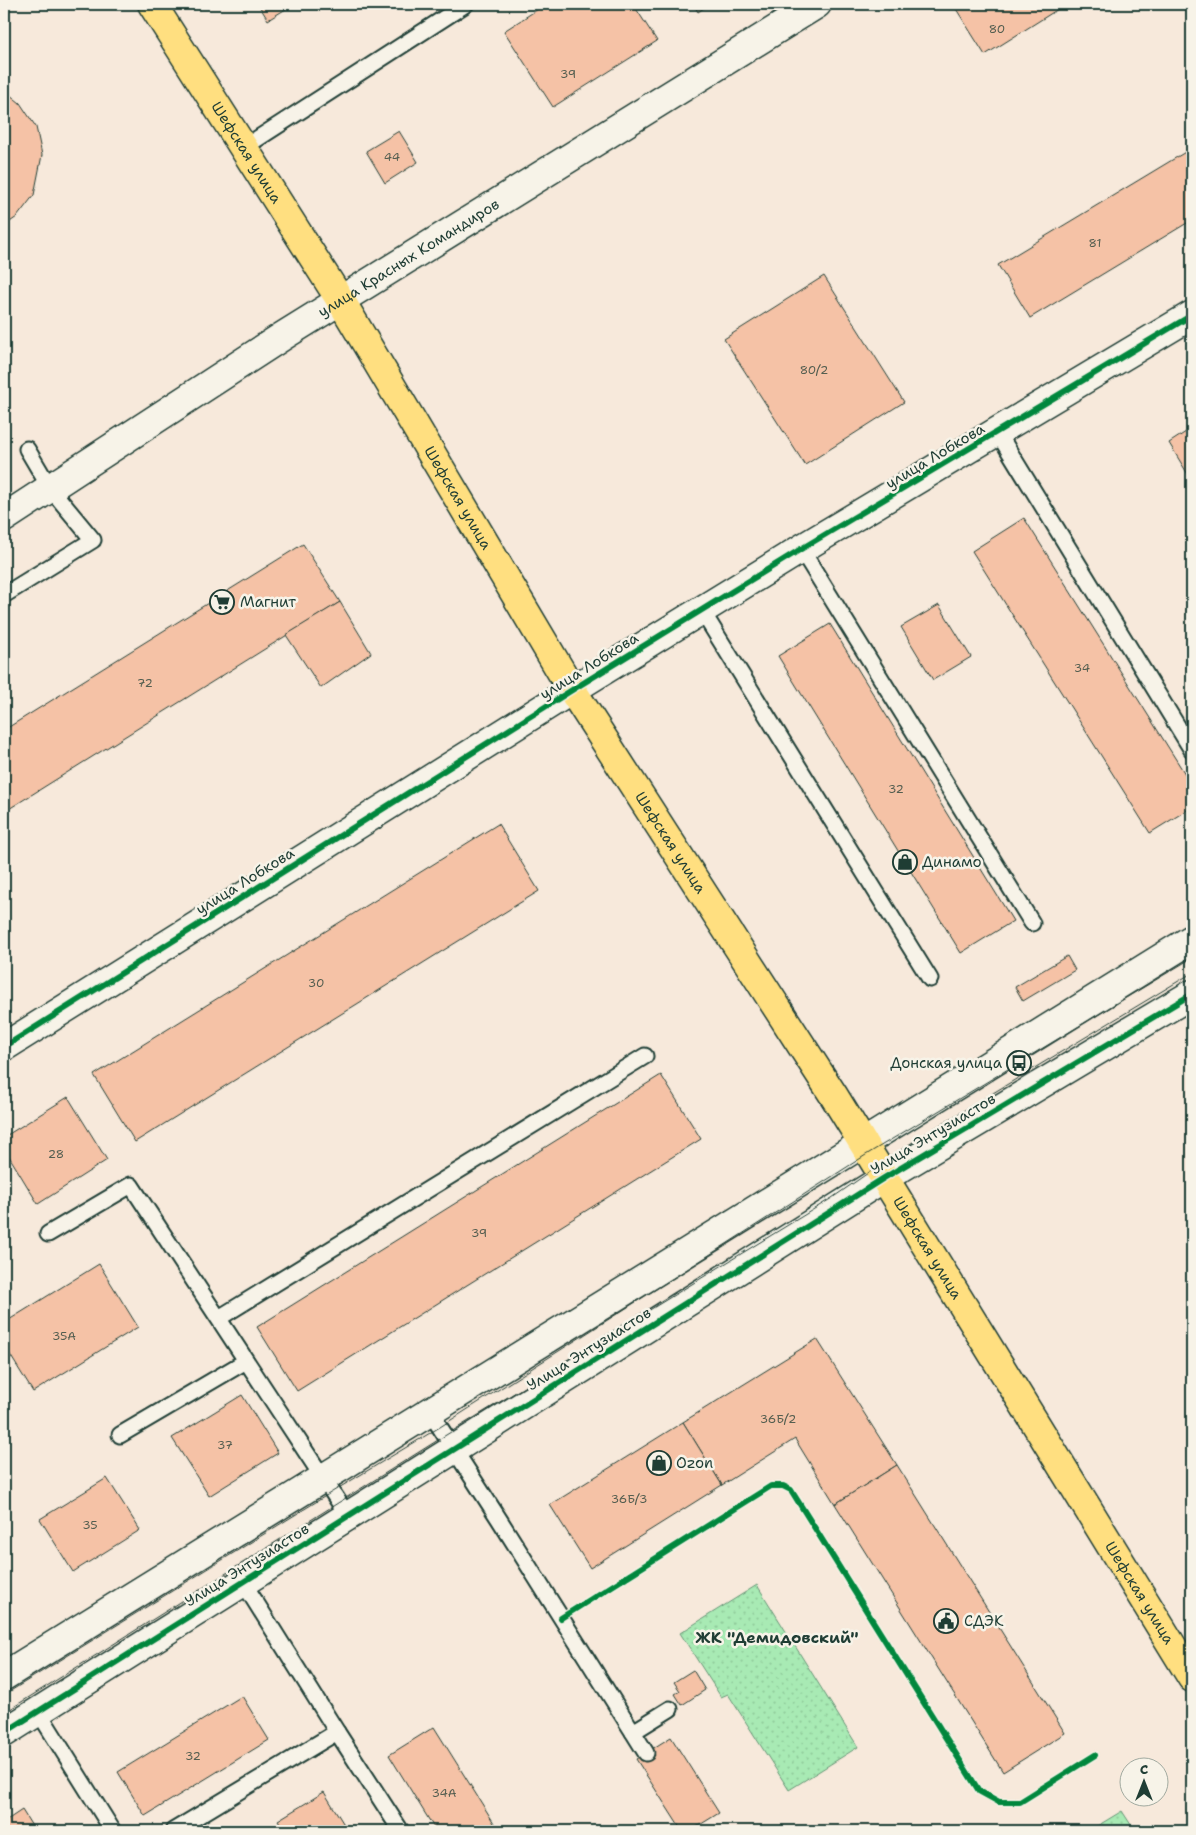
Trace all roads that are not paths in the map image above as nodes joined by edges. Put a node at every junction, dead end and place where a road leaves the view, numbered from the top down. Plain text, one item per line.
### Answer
1 (152, 4) edge
2 (466, 4) edge
3 (817, 4) edge
4 (243, 148) junction
5 (341, 301) junction
6 (1190, 321) edge
7 (998, 433) junction
8 (27, 449) dead end
9 (50, 488) junction
10 (4, 518) edge
11 (802, 549) junction
12 (4, 595) edge
13 (702, 611) junction
14 (572, 690) junction
15 (1192, 750) edge
16 (1032, 923) dead end
17 (1192, 939) edge
18 (930, 979) dead end
19 (1192, 994) edge
20 (4, 1047) edge
21 (645, 1056) dead end
22 (863, 1143) junction
23 (884, 1178) junction
24 (48, 1234) dead end
25 (218, 1318) junction
26 (246, 1361) junction
27 (430, 1412) junction
28 (120, 1435) dead end
29 (454, 1449) junction
30 (323, 1478) junction
31 (348, 1516) junction
32 (243, 1582) junction
33 (4, 1676) edge
34 (1192, 1678) edge
35 (670, 1709) dead end
36 (38, 1711) junction
37 (337, 1732) junction
38 (633, 1732) junction
39 (4, 1733) edge
40 (646, 1753) dead end
41 (113, 1831) edge
42 (173, 1831) edge
43 (401, 1831) edge

1 - 4 main road, Шефская улица
2 - 4 lane
3 - 5 street, улица Красных Командиров
4 - 5 main road, Шефская улица
5 - 9 street, улица Красных Командиров
5 - 14 main road, Шефская улица
6 - 7 street, улица Лобкова
7 - 11 street, улица Лобкова
7 - 15 lane
8 - 9 lane
9 - 10 street, улица Красных Командиров
9 - 12 lane
11 - 13 street, улица Лобкова
11 - 16 lane
13 - 14 street, улица Лобкова
13 - 18 lane
14 - 20 street, улица Лобкова
14 - 22 main road, Шефская улица
17 - 22 street, Улица Энтузиастов
19 - 23 street, Улица Энтузиастов
21 - 25 lane
22 - 23 main road, Шефская улица
22 - 27 street, Улица Энтузиастов
23 - 29 street, Улица Энтузиастов
23 - 34 main road, Шефская улица
24 - 25 lane
25 - 26 lane
26 - 28 lane
26 - 30 lane
27 - 29 lane
27 - 30 street, Улица Энтузиастов
29 - 31 street, Улица Энтузиастов
29 - 38 lane
30 - 31 lane
30 - 33 street, Улица Энтузиастов
31 - 32 street, Улица Энтузиастов
32 - 36 street, Улица Энтузиастов
32 - 37 lane
35 - 38 lane
36 - 39 street, Улица Энтузиастов
36 - 41 lane
37 - 42 lane
37 - 43 lane
38 - 40 lane

